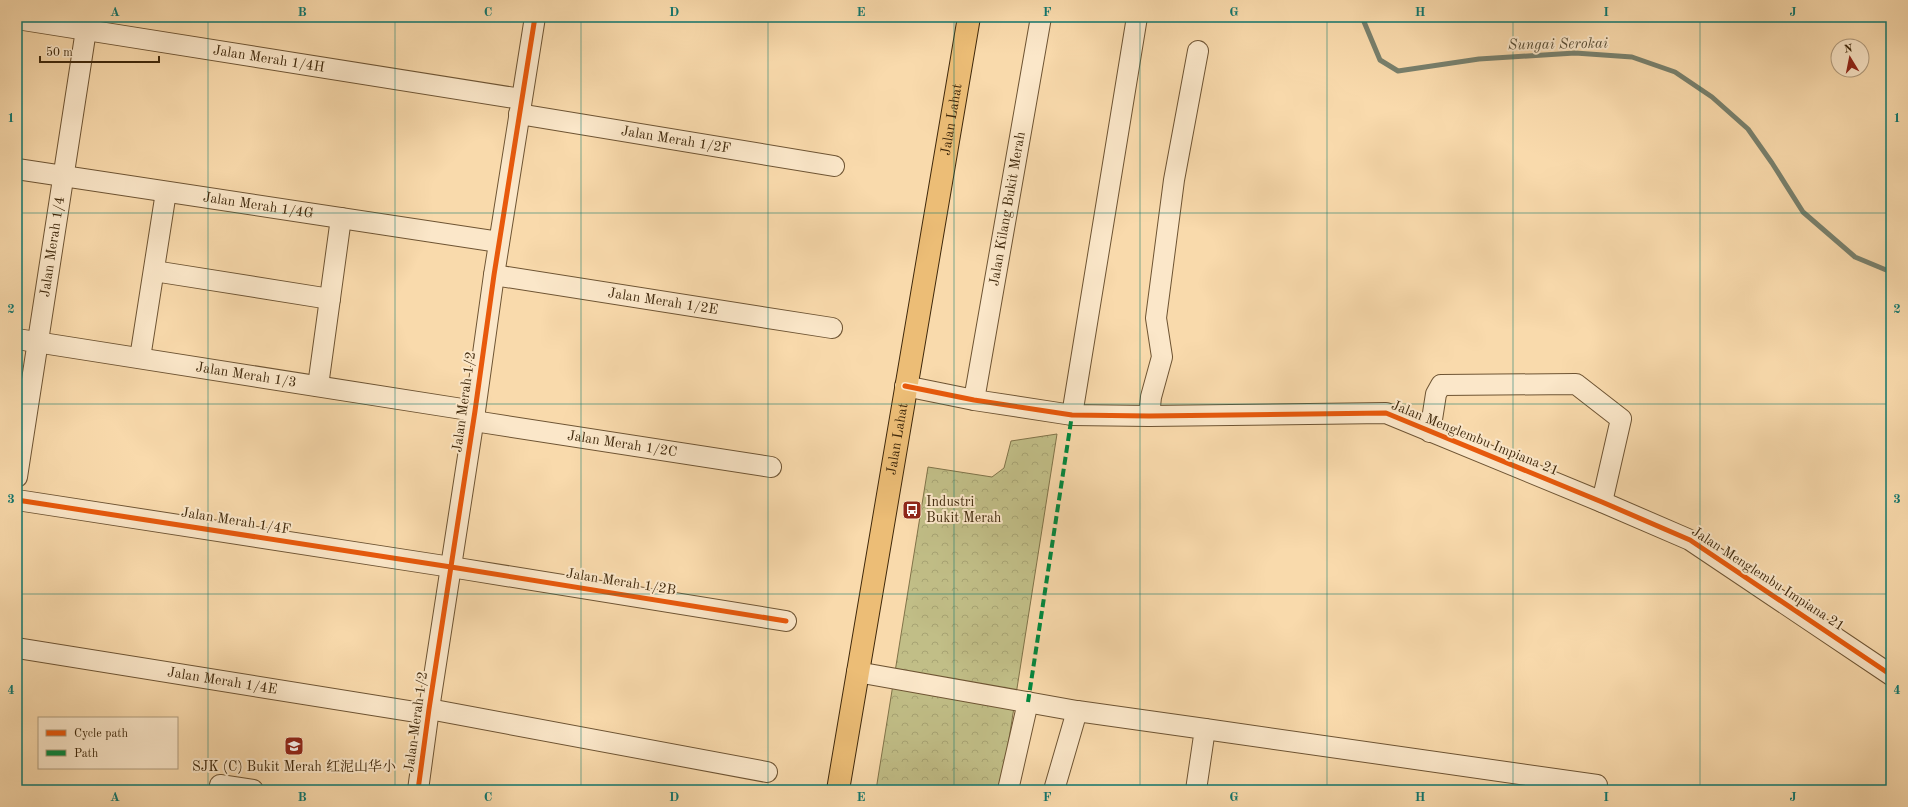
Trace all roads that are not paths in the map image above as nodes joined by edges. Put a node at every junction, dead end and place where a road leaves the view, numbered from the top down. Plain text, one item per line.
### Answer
1 (535, 17) edge
2 (969, 17) edge
3 (1041, 17) edge
4 (1137, 17) edge
5 (17, 19) edge
6 (87, 24) edge
7 (1198, 51) dead end
8 (520, 106) junction
9 (834, 166) dead end
10 (17, 169) edge
11 (63, 176) junction
12 (166, 192) junction
13 (341, 218) junction
14 (499, 242) junction
15 (154, 272) junction
16 (494, 275) junction
17 (330, 299) junction
18 (832, 328) dead end
19 (17, 339) edge
20 (37, 342) junction
21 (140, 358) junction
22 (318, 386) junction
23 (905, 386) junction
24 (974, 400) junction
25 (1072, 415) junction
26 (475, 416) junction
27 (1149, 416) junction
28 (1430, 432) junction
29 (771, 467) dead end
30 (17, 477) edge
31 (17, 500) edge
32 (1602, 502) junction
33 (451, 567) junction
34 (786, 621) dead end
35 (17, 648) edge
36 (857, 672) junction
37 (1891, 675) edge
38 (1028, 702) junction
39 (1077, 711) junction
40 (428, 712) junction
41 (1205, 729) junction
42 (767, 772) dead end
43 (220, 785) dead end
44 (1597, 785) dead end
45 (253, 790) edge
46 (418, 790) edge
47 (838, 790) edge
48 (1008, 790) edge
49 (1054, 790) edge
50 (1196, 790) edge

1 - 8 street, Jalan Merah 1/2
2 - 23 main road, Jalan Lahat
3 - 24 street, Jalan Kilang Bukit Merah
4 - 25 street
5 - 6 street, Jalan Merah 1/4H
6 - 8 street, Jalan Merah 1/4H
6 - 11 street, Jalan Merah 1/4
7 - 27 street
8 - 9 street, Jalan Merah 1/2F
8 - 14 street, Jalan Merah 1/2
10 - 11 street, Jalan Merah 1/4G
11 - 12 street, Jalan Merah 1/4G
11 - 20 street, Jalan Merah 1/4
12 - 13 street, Jalan Merah 1/4G
12 - 15 street
13 - 14 street, Jalan Merah 1/4G
13 - 17 street
14 - 16 street, Jalan Merah 1/2
15 - 17 street
15 - 21 street
16 - 18 street, Jalan Merah 1/2E
16 - 26 street, Jalan Merah 1/2
17 - 22 street
19 - 20 street, Jalan Merah 1/3
20 - 21 street, Jalan Merah 1/3
20 - 30 street, Jalan Merah 1/4
21 - 22 street, Jalan Merah 1/3
22 - 26 street, Jalan Merah 1/3
23 - 24 street, Jalan Menglembu Impiana 21
23 - 36 main road, Jalan Lahat
24 - 25 street, Jalan Menglembu Impiana 21
25 - 27 street, Jalan Menglembu Impiana 21
26 - 29 street, Jalan Merah 1/2C
26 - 33 street, Jalan Merah 1/2
27 - 28 street, Jalan Menglembu Impiana 21
28 - 32 street, Jalan Menglembu Impiana 21
28 - 32 street
31 - 33 street, Jalan Merah 1/4F
32 - 37 street, Jalan Menglembu Impiana 21
33 - 34 street, Jalan Merah 1/2B
33 - 40 street, Jalan Merah 1/2
35 - 40 street, Jalan Merah 1/4E
36 - 38 street
36 - 47 main road, Jalan Lahat
38 - 39 street
38 - 48 street
39 - 41 street
39 - 49 street
40 - 42 street
40 - 46 street, Jalan Merah 1/2
41 - 44 street
41 - 50 street
43 - 45 street

